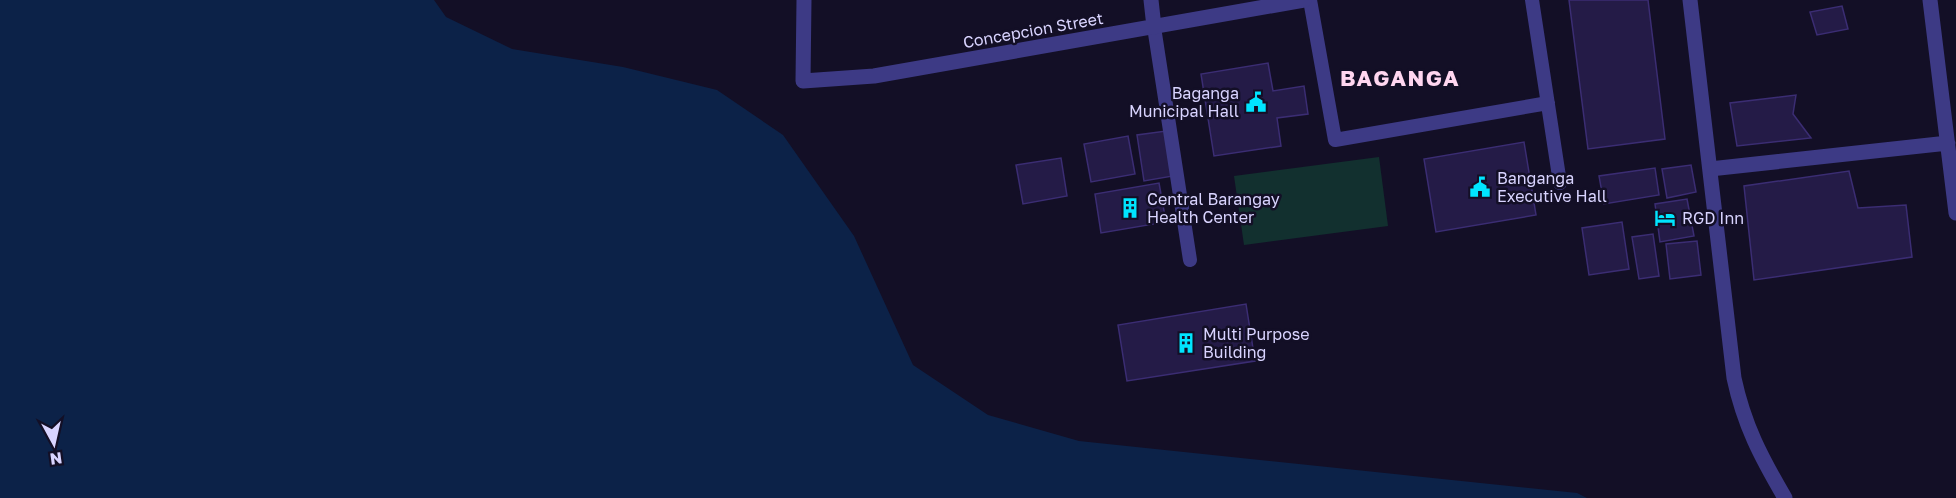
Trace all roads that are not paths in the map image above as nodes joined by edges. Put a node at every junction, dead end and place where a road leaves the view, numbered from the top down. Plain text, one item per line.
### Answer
1 (804, 0) edge
2 (1151, 0) edge
3 (1304, 0) edge
4 (1310, 0) edge
5 (1532, 0) edge
6 (1690, 0) edge
7 (1930, 0) edge
8 (1154, 27) junction
9 (1548, 103) junction
10 (1948, 143) junction
11 (1710, 169) junction
12 (1560, 183) dead end
13 (1956, 213) edge
14 (1190, 260) dead end
15 (1785, 498) edge

1 - 8 street, Concepcion Street
2 - 8 street
3 - 8 street, Concepcion Street
4 - 9 lane
5 - 9 lane
6 - 11 street
7 - 10 street
8 - 14 lane
9 - 12 lane
10 - 11 street
10 - 13 street
11 - 15 street

